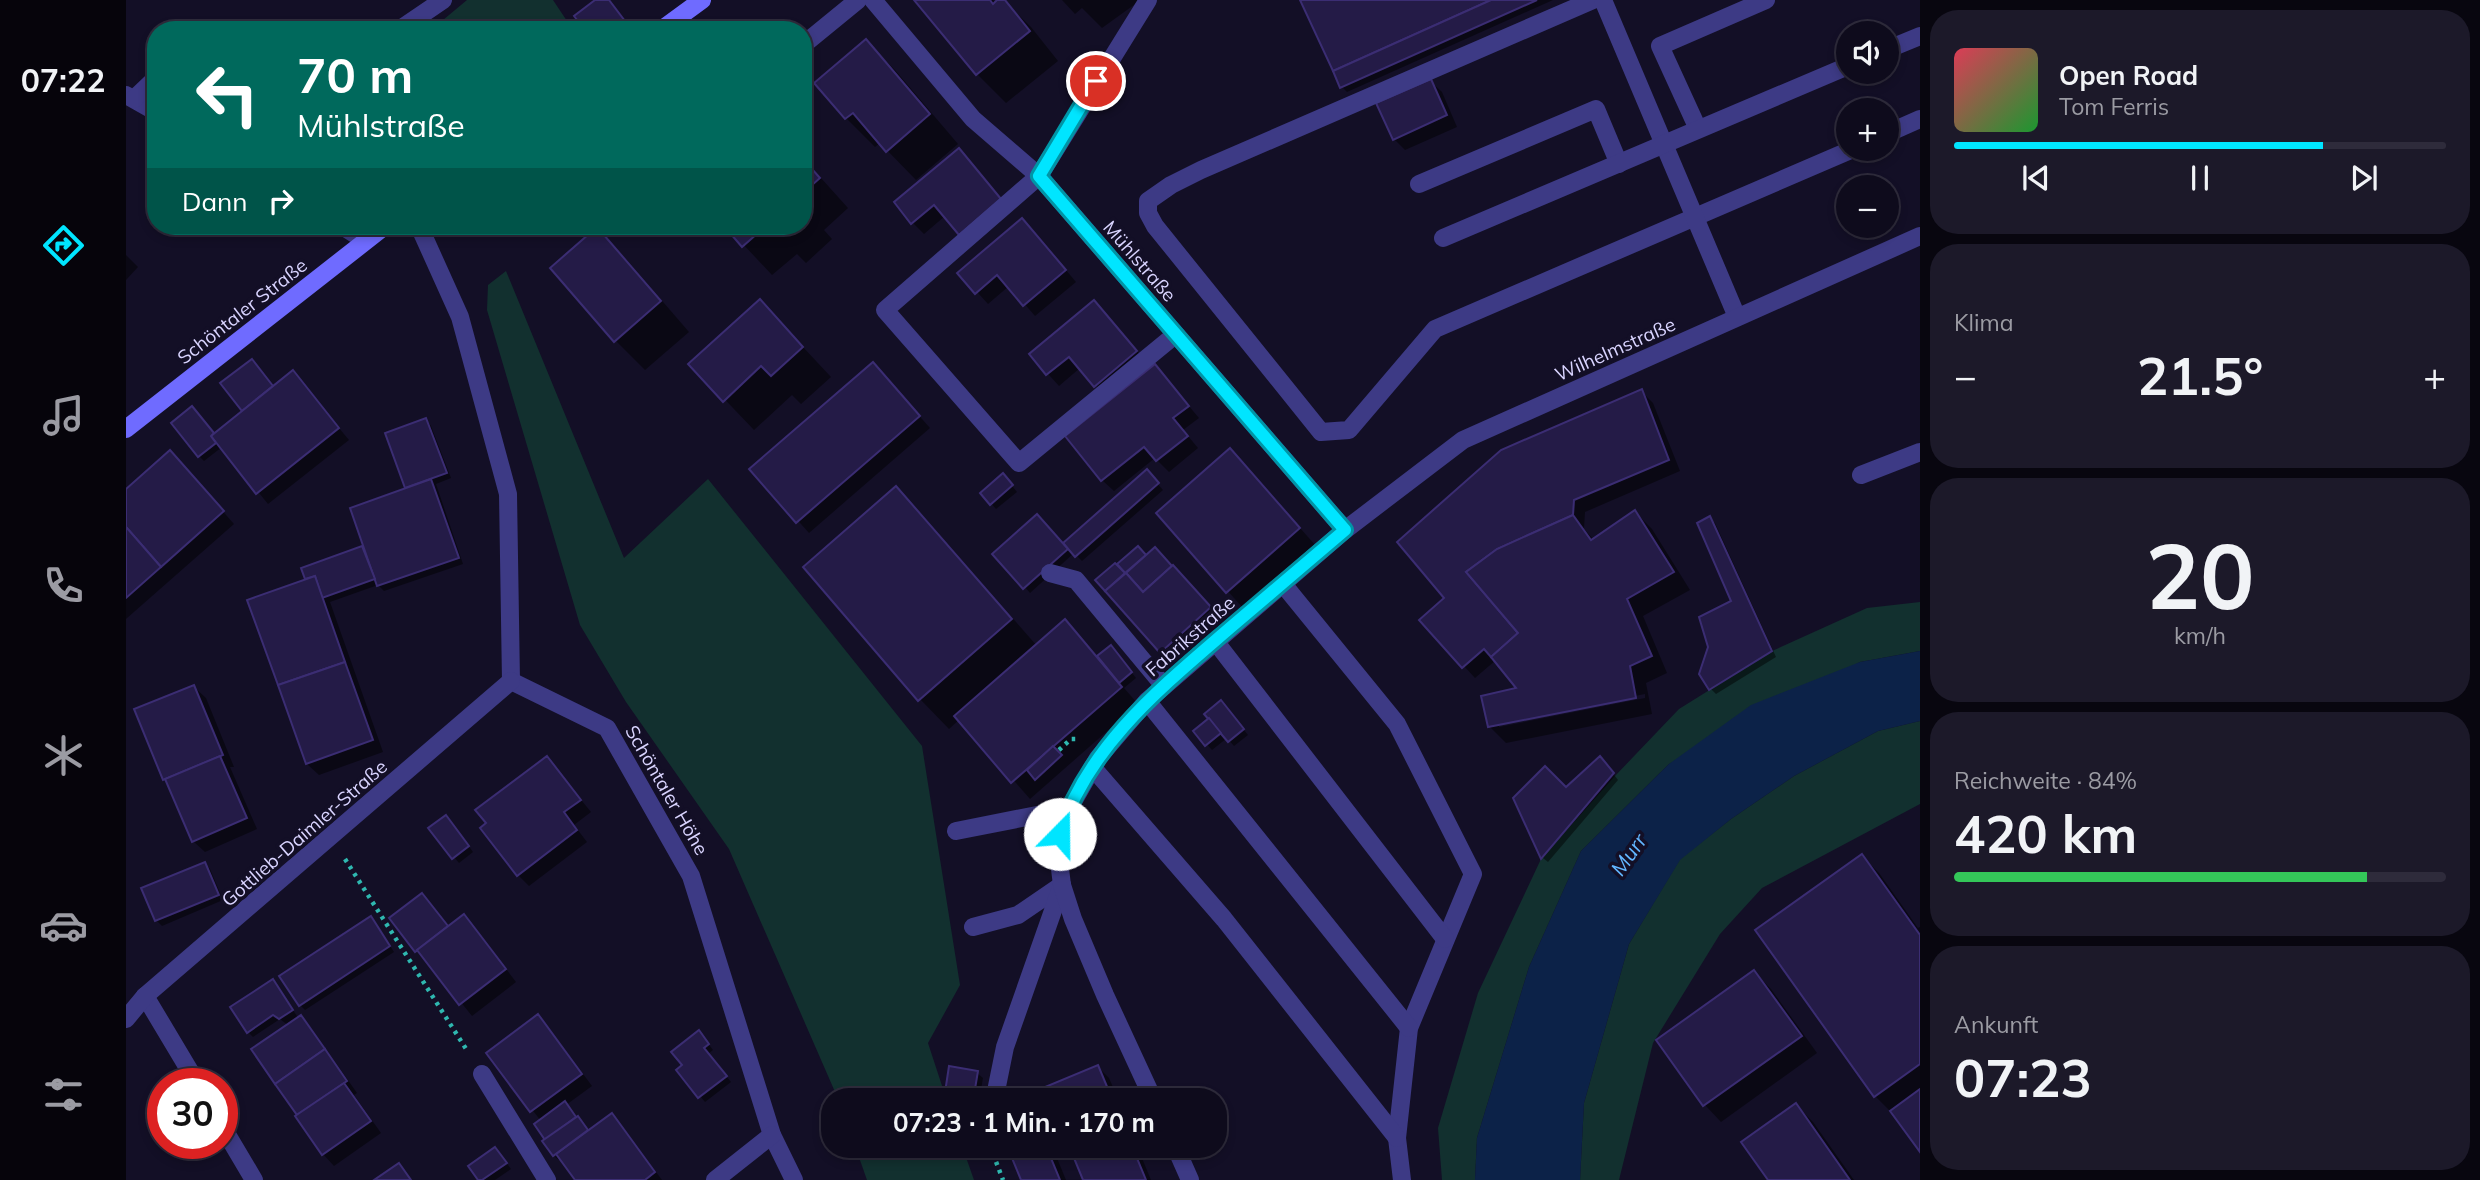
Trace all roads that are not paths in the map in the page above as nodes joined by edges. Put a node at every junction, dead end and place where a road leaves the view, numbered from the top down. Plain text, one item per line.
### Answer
1 (443, 0) edge
2 (702, 0) edge
3 (858, 0) edge
4 (873, 0) edge
5 (1148, 0) edge
6 (1593, 0) edge
7 (1602, 0) edge
8 (1766, 0) edge
9 (412, 21) edge
10 (673, 21) edge
11 (1920, 36) edge
12 (812, 38) edge
13 (1899, 45) edge
14 (1836, 71) edge
15 (147, 85) edge
16 (130, 97) edge
17 (147, 107) edge
18 (1920, 119) edge
19 (1899, 128) edge
20 (1698, 130) junction
21 (1663, 144) junction
22 (1836, 156) edge
23 (1619, 164) junction
24 (1039, 176) junction
25 (1419, 184) dead end
26 (1694, 219) junction
27 (356, 235) edge
28 (372, 235) edge
29 (423, 235) edge
30 (1920, 236) edge
31 (1443, 238) dead end
32 (364, 240) junction
33 (1737, 317) junction
34 (1175, 335) junction
35 (126, 429) edge
36 (1920, 452) edge
37 (1861, 475) dead end
38 (1345, 530) junction
39 (1050, 573) dead end
40 (1283, 584) junction
41 (1215, 641) junction
42 (512, 681) junction
43 (1164, 686) junction
44 (1147, 701) junction
45 (1093, 768) junction
46 (1066, 814) junction
47 (956, 831) dead end
48 (1062, 885) junction
49 (973, 927) dead end
50 (1445, 939) junction
51 (145, 996) junction
52 (126, 1019) edge
53 (1409, 1028) junction
54 (188, 1068) edge
55 (482, 1074) road end
56 (997, 1088) edge
57 (1148, 1088) edge
58 (772, 1135) junction
59 (1396, 1138) junction
60 (238, 1153) edge
61 (1180, 1158) edge
62 (254, 1180) edge
63 (547, 1180) edge
64 (715, 1180) edge
65 (794, 1180) edge
66 (1189, 1180) edge
67 (1402, 1180) edge

1 - 9 street
2 - 10 street
3 - 12 street
4 - 24 street, Mühlstraße
5 - 24 street
6 - 26 street
7 - 21 street
8 - 20 street
11 - 13 street
14 - 20 street
15 - 16 street
16 - 17 street
18 - 19 street
20 - 21 street
21 - 23 street
21 - 26 street
22 - 26 street
23 - 25 street
23 - 31 street
24 - 34 street, Mühlstraße
24 - 34 street
26 - 33 street
27 - 32 street
28 - 32 street, Schöntaler Straße
29 - 42 street
30 - 33 street, Wilhelmstraße
32 - 35 street, Schöntaler Straße
33 - 38 street, Wilhelmstraße
34 - 38 street, Mühlstraße
36 - 37 street
38 - 40 street, Fabrikstraße
39 - 43 street
40 - 41 street, Fabrikstraße
40 - 50 street
41 - 43 street, Fabrikstraße
41 - 50 street
42 - 51 street, Gottlieb-Daimler-Straße
42 - 58 street, Schöntaler Höhe
43 - 44 street, Fabrikstraße
44 - 45 street, Fabrikstraße
44 - 53 street
45 - 46 street, Fabrikstraße
45 - 59 street
46 - 47 street
46 - 48 street, Fabrikstraße
48 - 49 street
48 - 56 street
48 - 57 street, Fabrikstraße
50 - 53 street
51 - 52 street, Gottlieb-Daimler-Straße
51 - 54 street
53 - 59 street
55 - 63 street
58 - 64 street
58 - 65 street, Schöntaler Höhe
59 - 67 street
60 - 62 street
61 - 66 street

